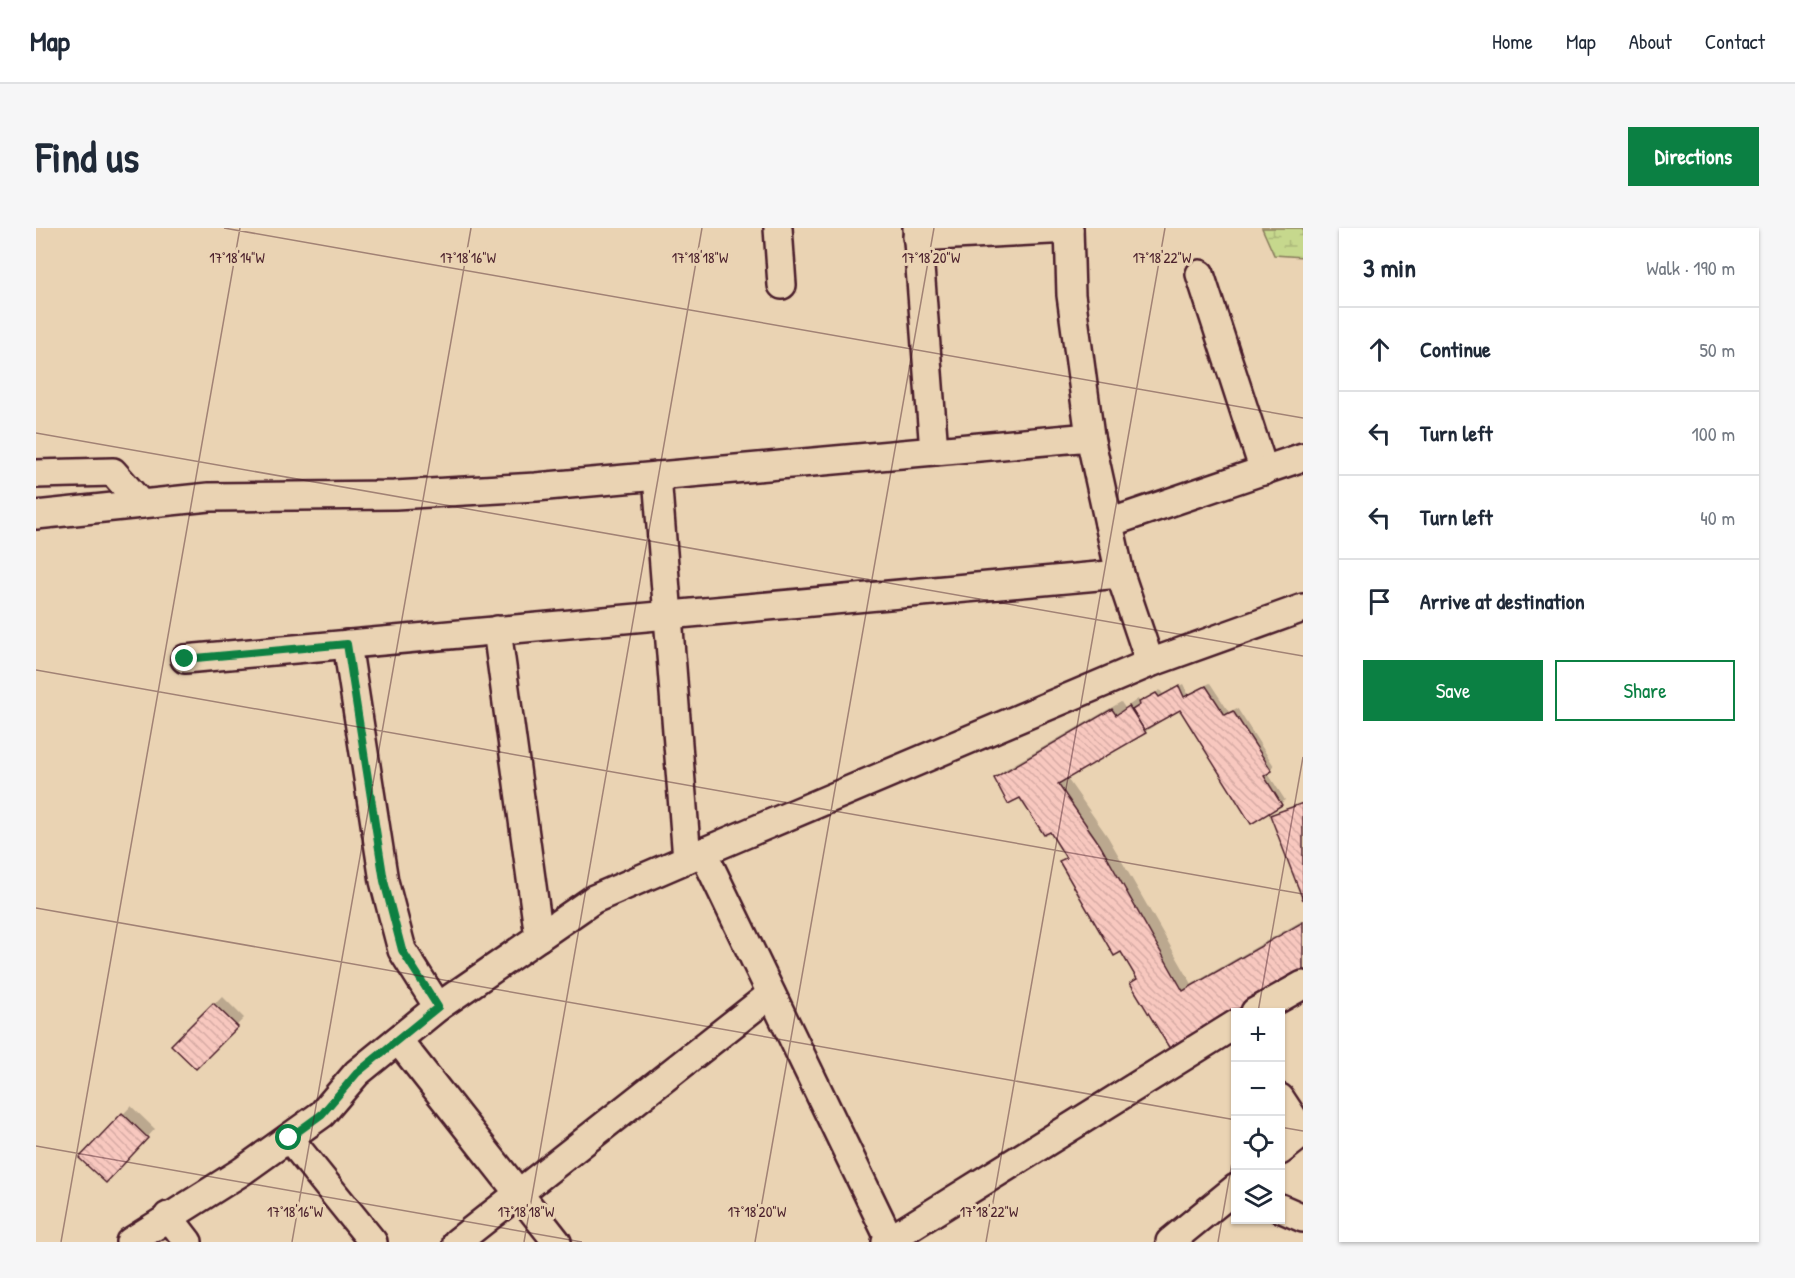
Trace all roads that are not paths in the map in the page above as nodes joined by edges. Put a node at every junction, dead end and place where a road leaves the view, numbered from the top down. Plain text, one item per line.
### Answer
1 (778, 228) edge
2 (1069, 228) edge
3 (917, 232) edge
4 (1200, 274) dead end
5 (782, 285) dead end
6 (1090, 437) junction
7 (934, 451) junction
8 (1303, 457) edge
9 (1264, 471) junction
10 (36, 474) edge
11 (657, 476) junction
12 (141, 504) junction
13 (36, 515) edge
14 (1109, 524) junction
15 (1120, 574) junction
16 (1303, 608) edge
17 (667, 615) junction
18 (497, 630) junction
19 (347, 644) junction
20 (185, 659) dead end
21 (1150, 663) junction
22 (695, 855) junction
23 (539, 937) junction
24 (1303, 986) edge
25 (771, 994) junction
26 (438, 1007) junction
27 (1264, 1008) edge
28 (1231, 1028) edge
29 (398, 1040) junction
30 (1285, 1104) edge
31 (289, 1138) junction
32 (1285, 1148) edge
33 (1231, 1192) edge
34 (518, 1193) junction
35 (1285, 1210) edge
36 (168, 1216) junction
37 (1303, 1218) edge
38 (889, 1241) edge
39 (130, 1242) edge
40 (188, 1242) edge
41 (373, 1242) edge
42 (457, 1242) edge
43 (557, 1242) edge
44 (1170, 1242) edge

1 - 5 street
2 - 3 street
2 - 6 street
3 - 7 street
4 - 9 street
6 - 7 street
6 - 14 street
7 - 11 street
8 - 9 street
9 - 14 street
10 - 12 street
11 - 12 street
11 - 17 street
12 - 13 street
14 - 15 street
15 - 17 street
15 - 21 street
16 - 21 street
17 - 18 street
17 - 22 street
18 - 19 street
18 - 23 street
19 - 20 street
19 - 26 street
21 - 22 street
22 - 23 street
22 - 25 street
23 - 26 street
24 - 27 street
25 - 34 street
25 - 38 street
26 - 29 street
28 - 38 street
29 - 31 street
29 - 34 street
30 - 32 street
31 - 36 street
31 - 41 street
33 - 44 street
34 - 42 street
34 - 43 street
35 - 37 street
36 - 39 street
36 - 40 street

